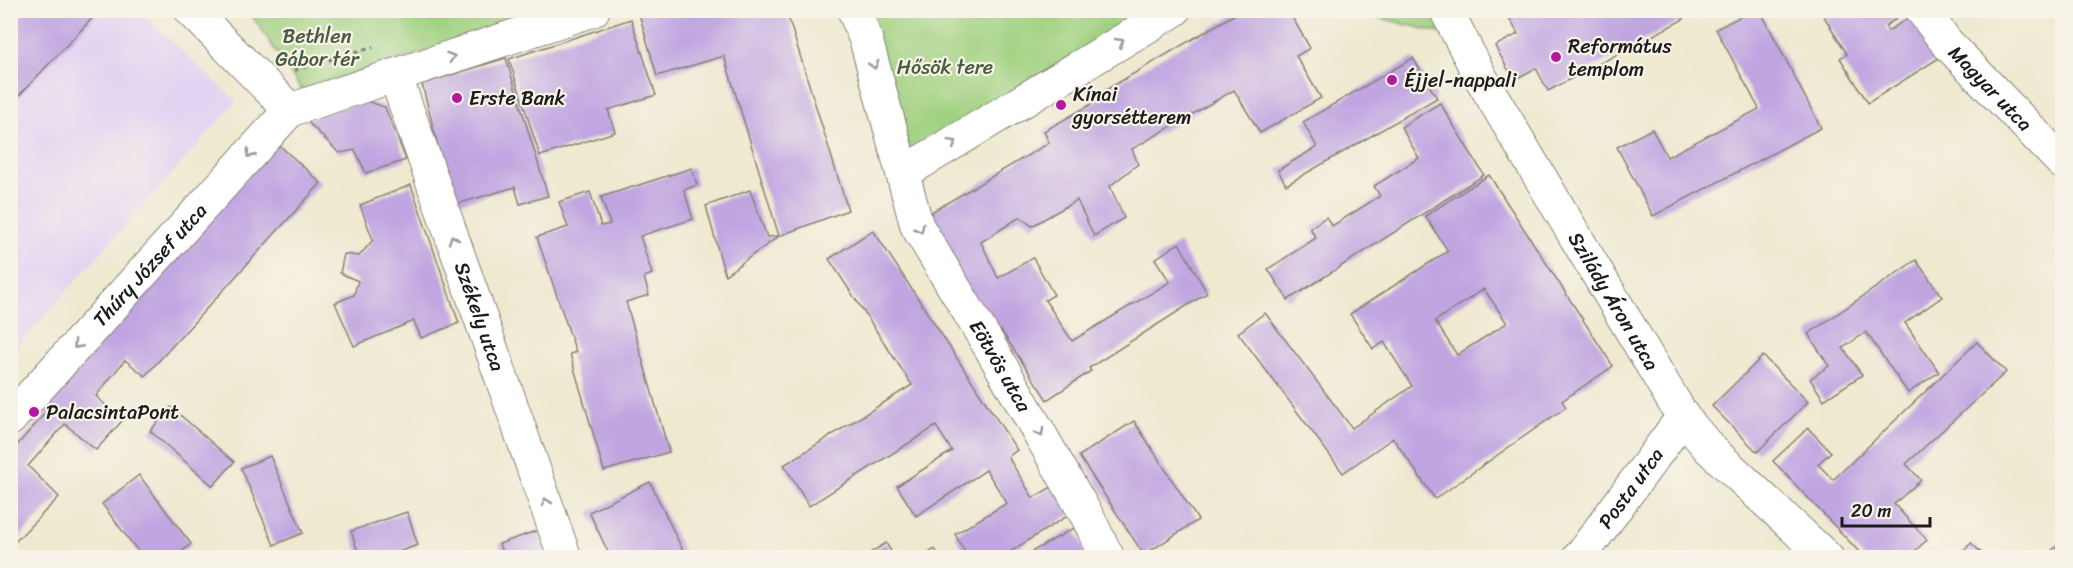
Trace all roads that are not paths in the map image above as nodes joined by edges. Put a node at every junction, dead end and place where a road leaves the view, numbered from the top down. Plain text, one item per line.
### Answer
1 (191, 10) edge
2 (593, 10) edge
3 (854, 10) edge
4 (1174, 10) edge
5 (1446, 10) edge
6 (1922, 10) edge
7 (395, 75) junction
8 (290, 110) junction
9 (2062, 162) edge
10 (903, 173) junction
11 (1683, 417) junction
12 (10, 420) edge
13 (565, 558) edge
14 (1108, 558) edge
15 (1579, 558) edge
16 (1827, 558) edge

1 - 8 street
7 -> 2 street
3 -> 10 street
10 -> 4 street
5 - 11 street, Szilády Áron utca
6 - 9 street, Magyar utca
7 - 8 street
13 -> 7 street, Székely utca
8 -> 12 street, Thúry József utca
10 -> 14 street, Eötvös utca
11 - 15 street, Posta utca
11 - 16 street, Szilády Áron utca

